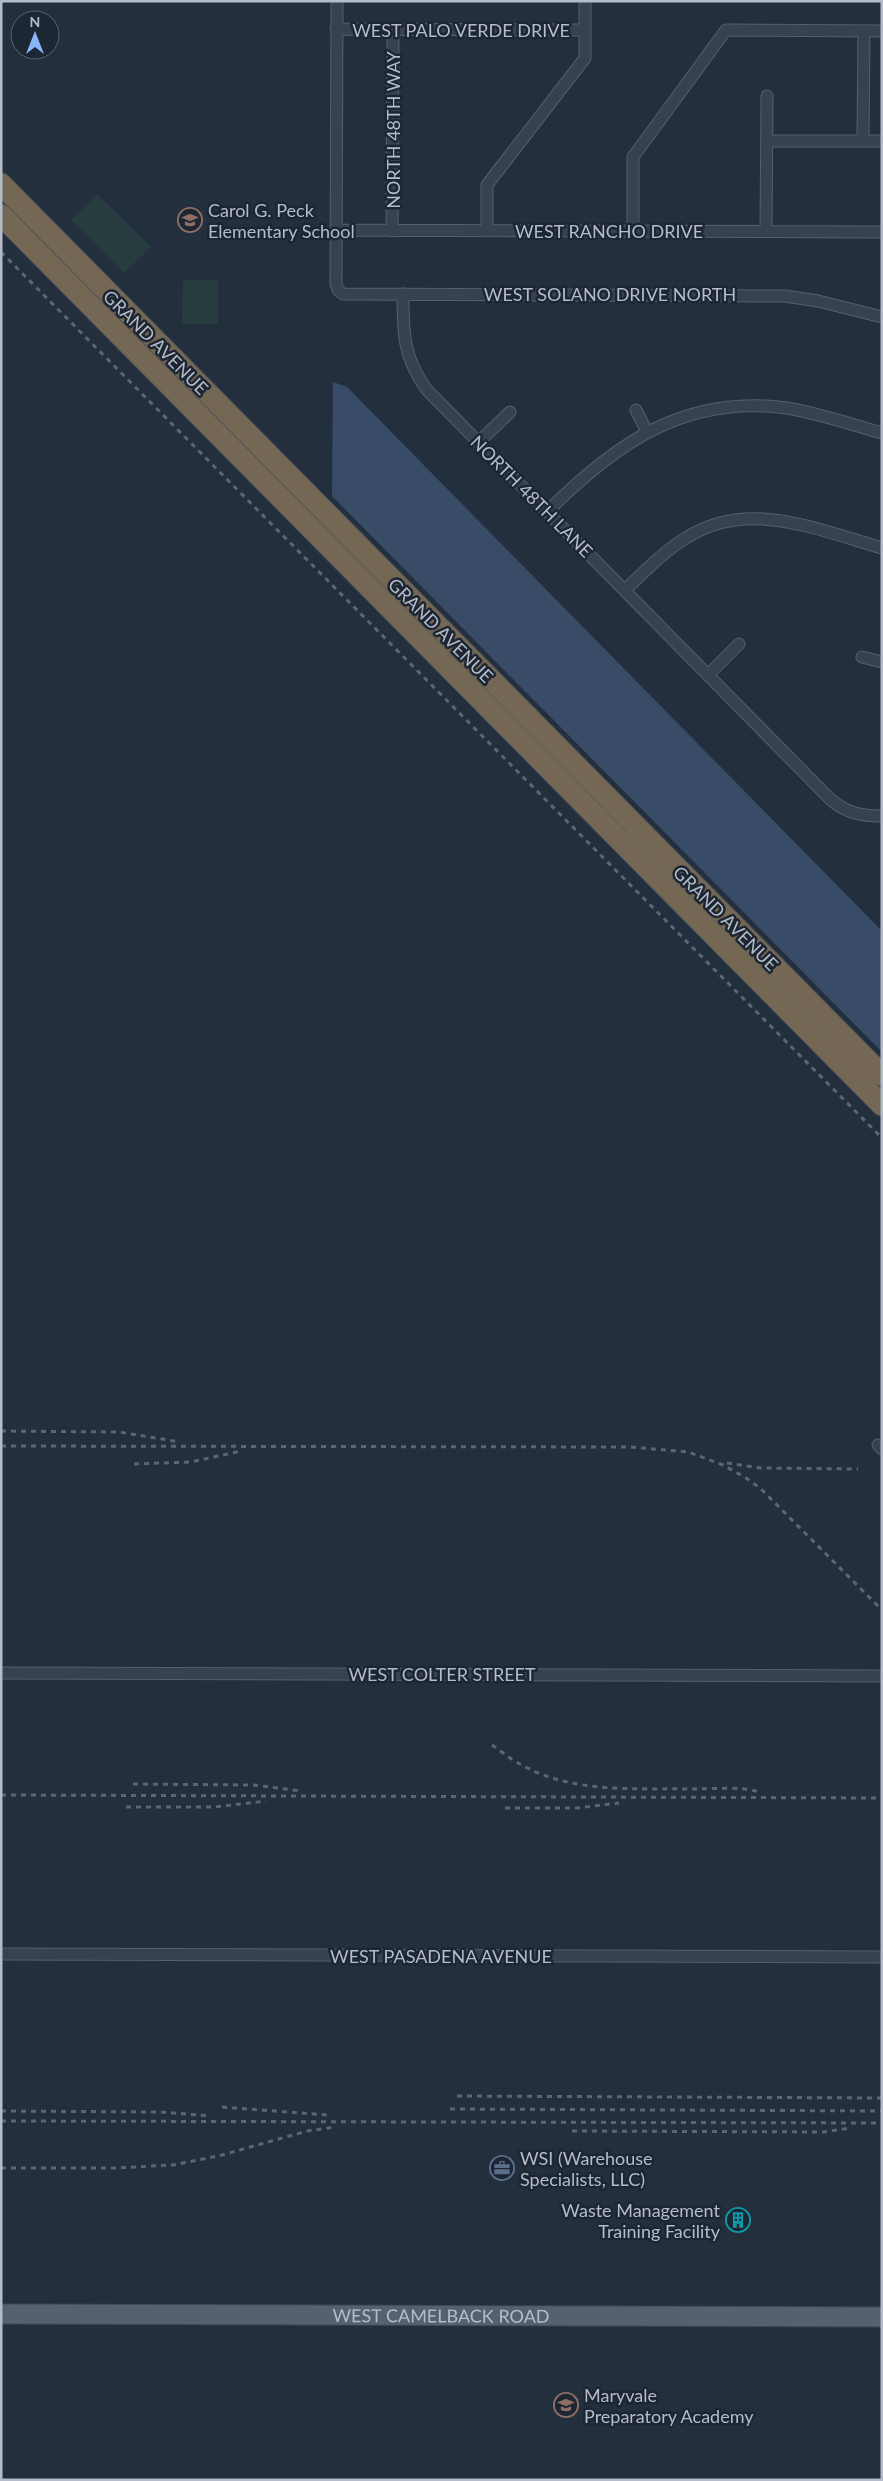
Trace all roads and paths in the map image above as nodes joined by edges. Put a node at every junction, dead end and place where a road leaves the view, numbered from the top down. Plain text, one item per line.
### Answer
1 (336, 1) edge
2 (585, 1) edge
3 (336, 29) junction
4 (393, 30) junction
5 (585, 30) junction
6 (864, 31) junction
7 (882, 31) edge
8 (767, 96) dead end
9 (767, 141) junction
10 (864, 141) junction
11 (882, 141) edge
12 (1, 184) edge
13 (1, 214) edge
14 (336, 230) junction
15 (392, 231) junction
16 (487, 231) junction
17 (633, 231) junction
18 (766, 232) junction
19 (882, 232) edge
20 (404, 294) junction
21 (882, 317) edge
22 (636, 410) dead end
23 (510, 412) dead end
24 (647, 432) junction
25 (882, 433) edge
26 (479, 442) junction
27 (548, 512) junction
28 (882, 548) edge
29 (625, 590) junction
30 (739, 644) dead end
31 (862, 657) dead end
32 (882, 662) edge
33 (708, 675) junction
34 (882, 816) edge
35 (882, 1075) edge
36 (882, 1105) edge
37 (1, 1673) edge
38 (882, 1676) edge
39 (1, 1954) edge
40 (882, 1957) edge
41 (1, 2314) edge
42 (882, 2317) edge

1 - 3 street
2 - 5 street
3 - 4 street, WEST PALO VERDE DRIVE
3 - 14 street
4 - 5 street, WEST PALO VERDE DRIVE
4 - 15 street, NORTH 48TH WAY
5 - 16 street
6 - 7 street
6 - 10 street
6 - 17 street
8 - 9 street
9 - 10 street
9 - 18 street
10 - 11 street
12 - 35 highway, GRAND AVENUE
13 - 36 highway, GRAND AVENUE
14 - 15 street, WEST RANCHO DRIVE
14 - 20 street, WEST SOLANO DRIVE NORTH
15 - 16 street, WEST RANCHO DRIVE
16 - 17 street, WEST RANCHO DRIVE
17 - 18 street, WEST RANCHO DRIVE
18 - 19 street, WEST RANCHO DRIVE
20 - 21 street, WEST SOLANO DRIVE NORTH
20 - 26 street, NORTH 48TH LANE
22 - 24 street
23 - 26 street
24 - 25 street
24 - 27 street
26 - 27 street, NORTH 48TH LANE
27 - 29 street, NORTH 48TH LANE
28 - 29 street
29 - 33 street, NORTH 48TH LANE
30 - 33 street
31 - 32 street
33 - 34 street, NORTH 48TH LANE
37 - 38 street, WEST COLTER STREET
39 - 40 street, WEST PASADENA AVENUE
41 - 42 main road, WEST CAMELBACK ROAD

